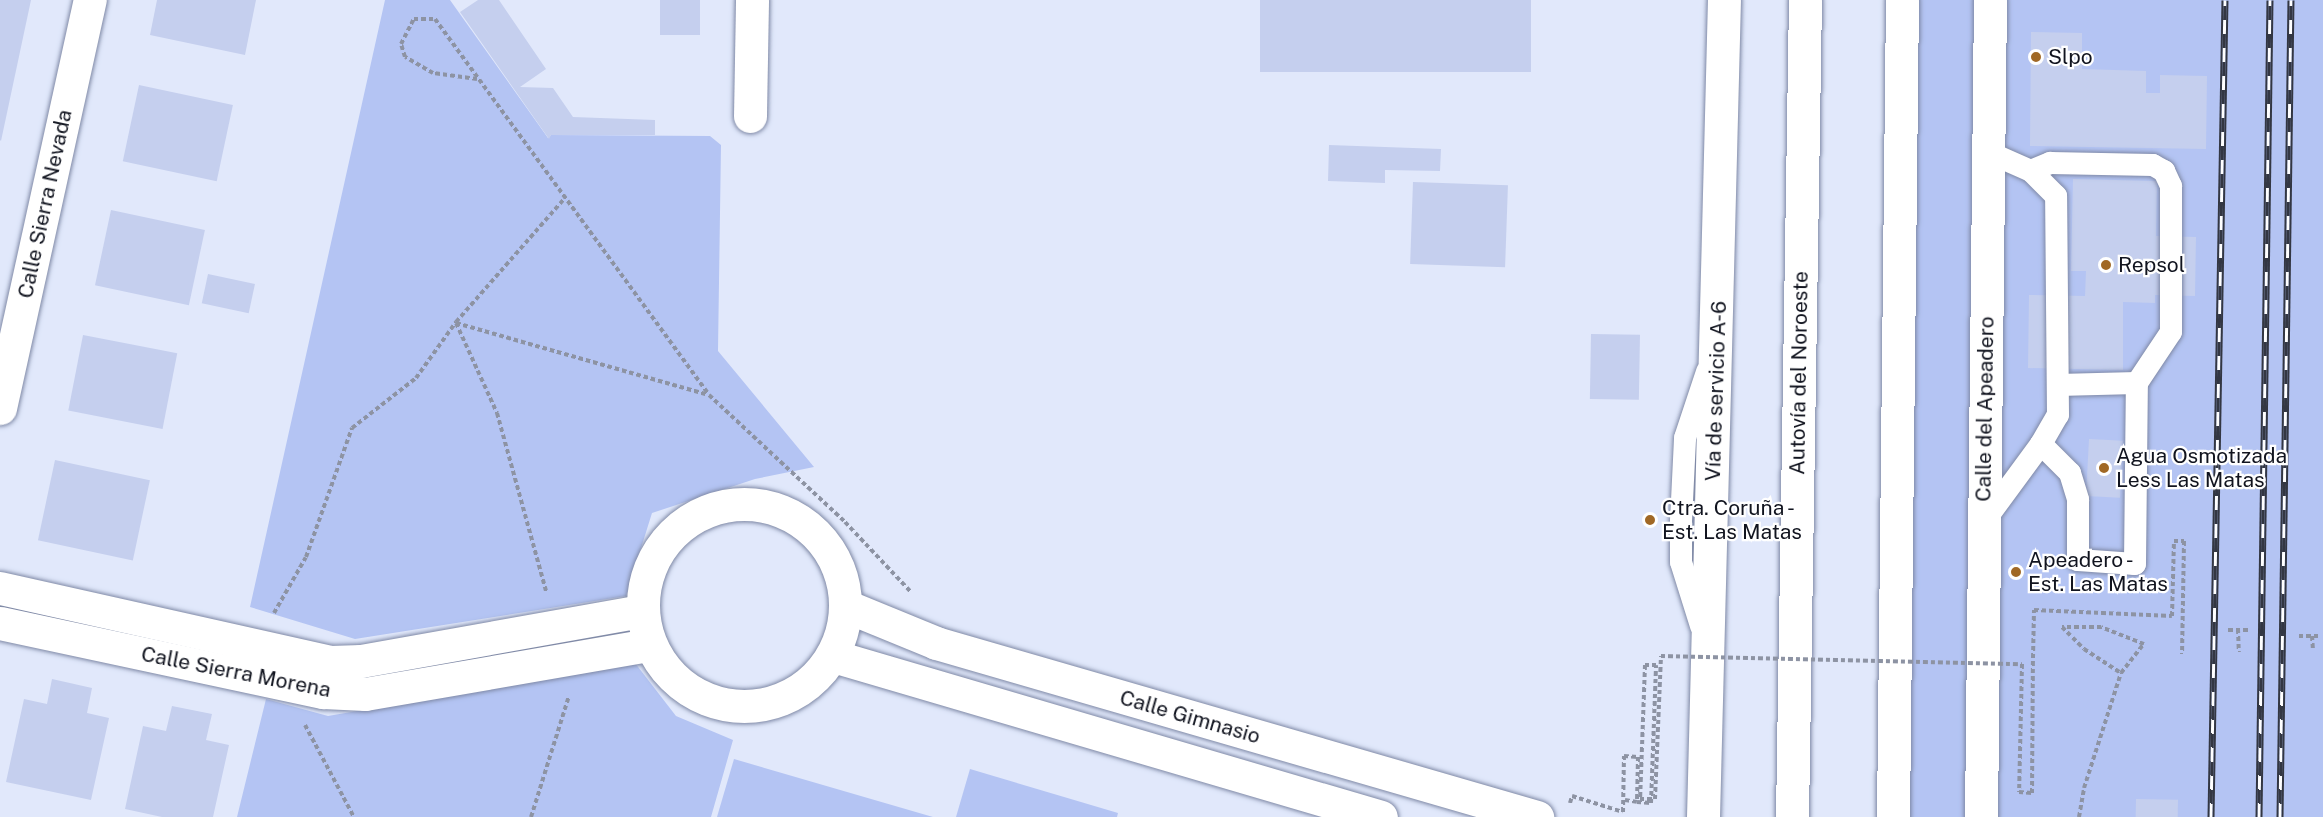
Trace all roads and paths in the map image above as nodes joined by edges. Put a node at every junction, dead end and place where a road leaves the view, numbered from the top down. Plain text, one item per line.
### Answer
1 (90, 0) edge
2 (752, 0) edge
3 (1724, 0) edge
4 (1804, 0) edge
5 (1902, 0) edge
6 (1990, 0) edge
7 (477, 80) junction
8 (750, 116) dead end
9 (1988, 152) junction
10 (2031, 171) junction
11 (564, 199) junction
12 (456, 322) junction
13 (2137, 383) junction
14 (2058, 385) junction
15 (709, 395) junction
16 (0, 408) edge
17 (2041, 444) junction
18 (1983, 523) junction
19 (0, 588) edge
20 (913, 594) dead end
21 (846, 606) junction
22 (643, 610) junction
23 (0, 622) edge
24 (555, 626) junction
25 (2238, 629) junction
26 (2228, 630) dead end
27 (2248, 630) dead end
28 (2299, 636) dead end
29 (2312, 636) junction
30 (2321, 636) dead end
31 (255, 645) junction
32 (650, 645) junction
33 (2313, 651) dead end
34 (2239, 652) dead end
35 (2182, 654) dead end
36 (833, 656) junction
37 (565, 659) junction
38 (2121, 673) junction
39 (283, 683) junction
40 (1703, 777) junction
41 (1625, 800) junction
42 (1637, 802) junction
43 (1569, 807) dead end
44 (354, 817) edge
45 (531, 817) edge
46 (1381, 817) edge
47 (1537, 817) edge
48 (1687, 817) edge
49 (1703, 817) edge
50 (1792, 817) edge
51 (1893, 817) edge
52 (1981, 817) edge
53 (2079, 817) edge

1 - 16 main road, Calle Sierra Nevada
2 - 8 main road
3 - 40 main road, Vía de servicio A-6
4 - 50 main road, Autovía del Noroeste
5 - 51 main road
6 - 9 main road, Calle del Apeadero
7 - 7 path
7 - 11 path
9 - 10 lane
9 - 18 main road, Calle del Apeadero
10 - 13 lane
10 - 14 lane
11 - 12 path
11 - 15 path
12 - 15 path
12 - 24 path
12 - 31 path
13 - 14 lane
13 - 17 lane
14 - 17 lane
15 - 20 path
17 - 18 lane
18 - 52 main road, Calle del Apeadero
19 - 31 main road, Calle Sierra Morena
21 - 22 main road
21 - 36 main road
21 - 47 main road, Calle Gimnasio
22 - 24 main road, Calle Sierra Morena
22 - 32 main road
23 - 39 main road, Calle Sierra Morena
24 - 31 main road, Calle Sierra Morena
25 - 26 path
25 - 27 path
25 - 34 path
28 - 29 path
29 - 30 path
29 - 33 path
32 - 36 main road
32 - 37 main road, Calle Sierra Morena
35 - 42 path, bridge
36 - 46 main road, Calle Gimnasio
37 - 39 main road, Calle Sierra Morena
37 - 45 path
38 - 38 path
38 - 53 path
39 - 44 path
40 - 48 main road
40 - 49 main road, Vía de servicio A-6
41 - 42 path
41 - 42 path, bridge
41 - 43 path

